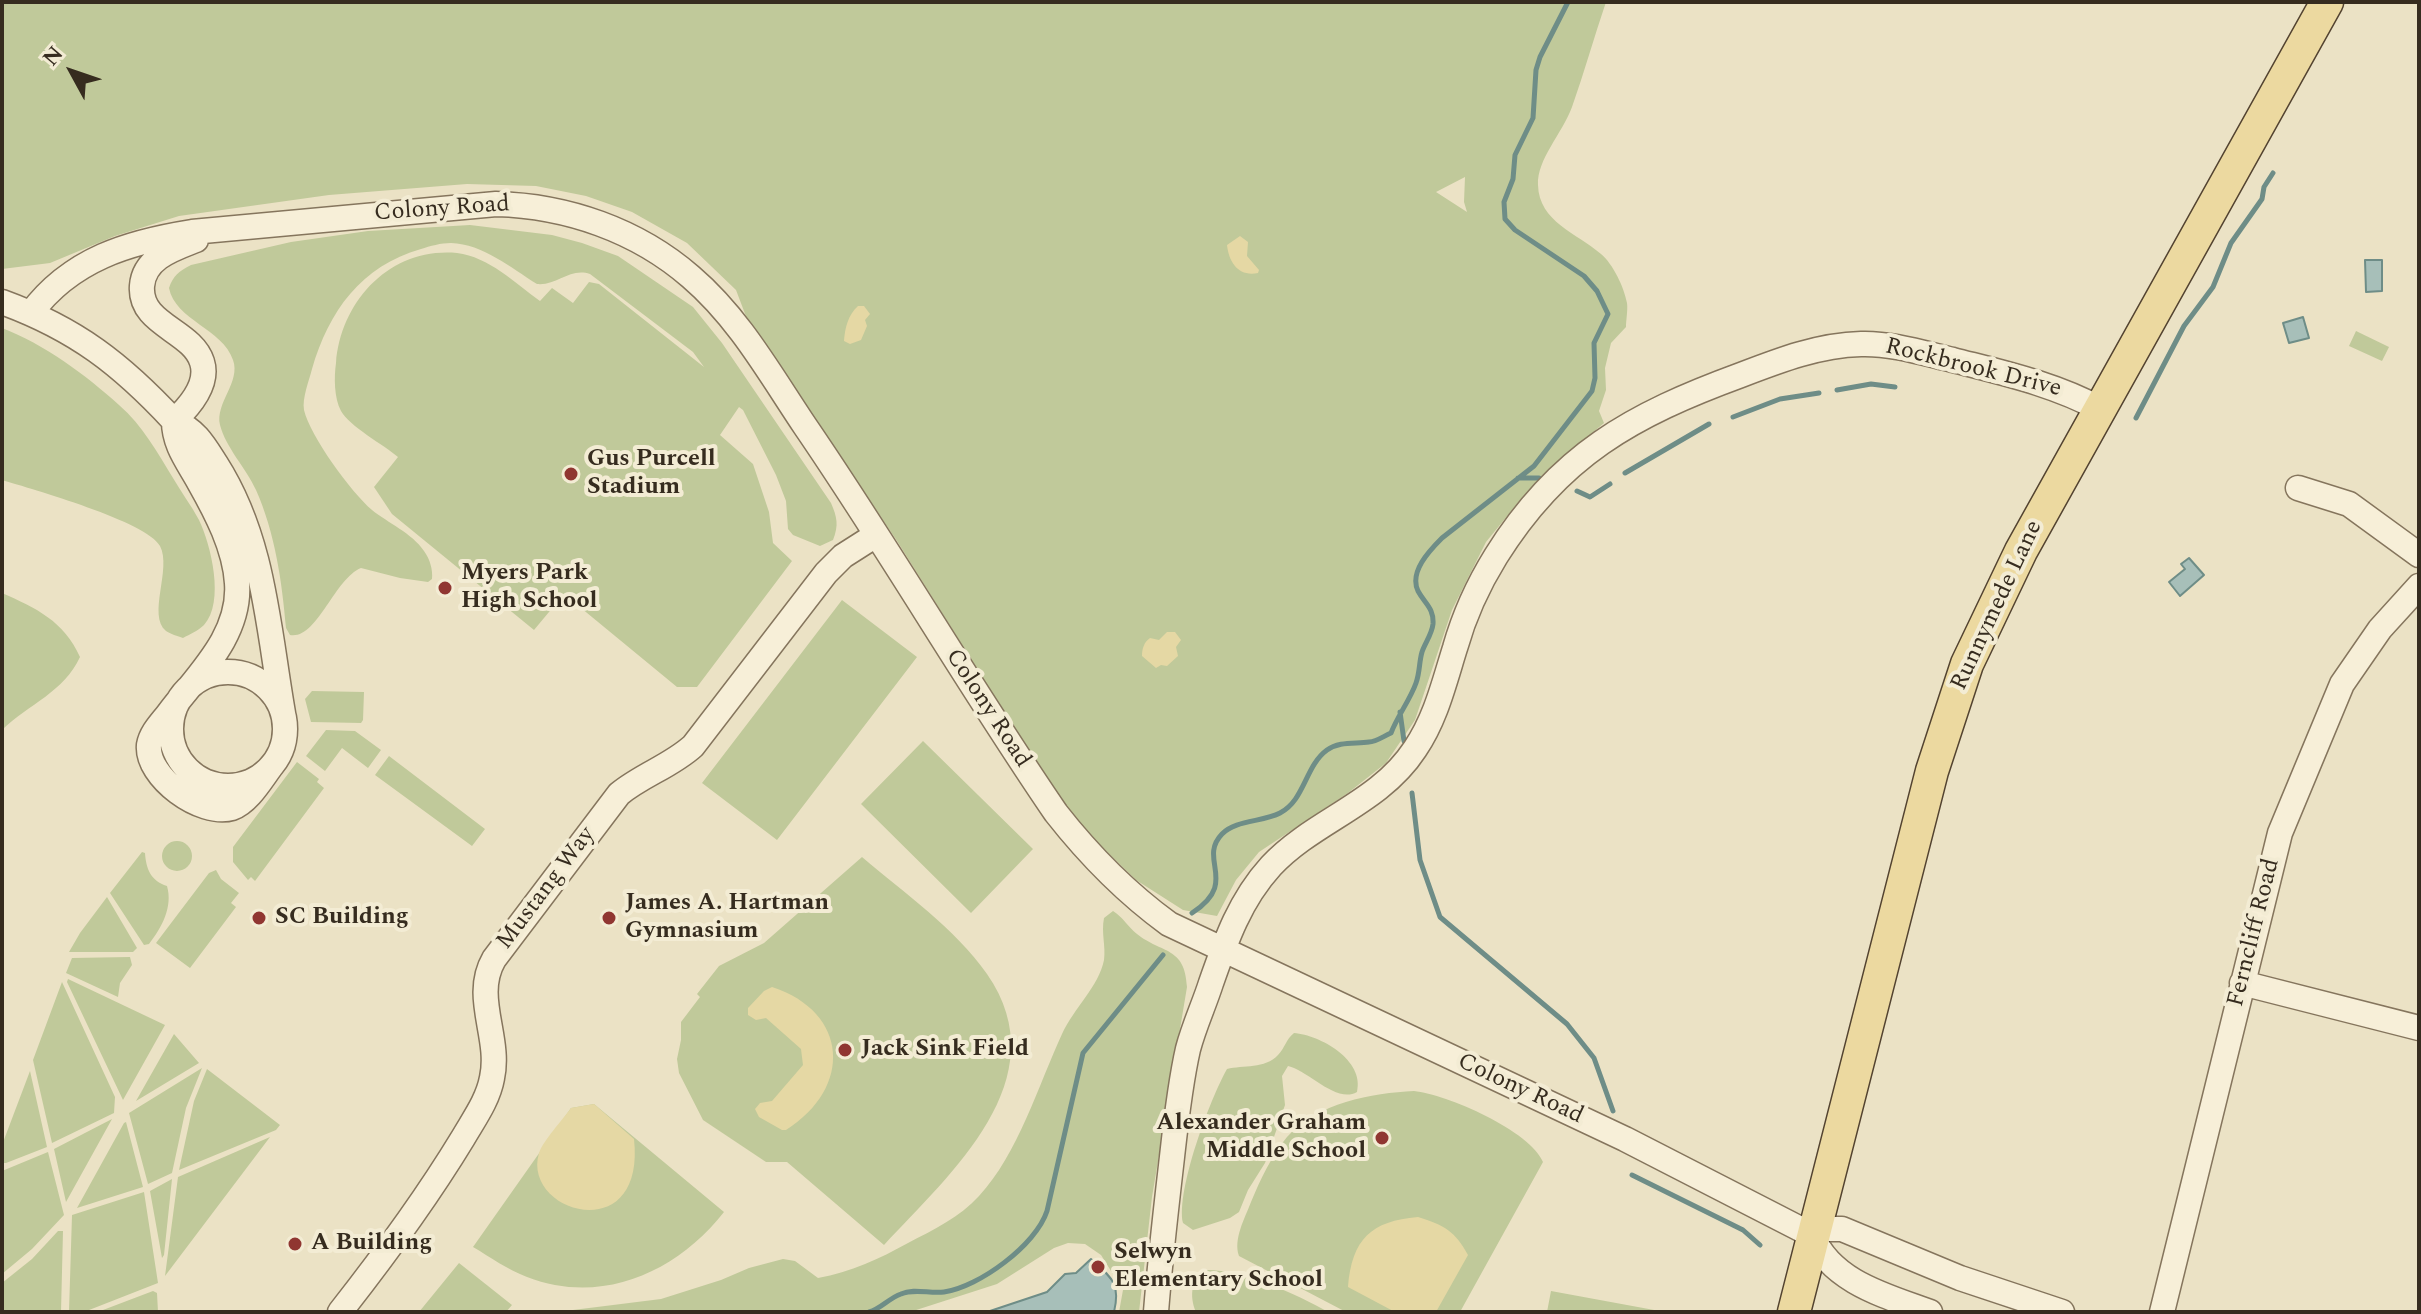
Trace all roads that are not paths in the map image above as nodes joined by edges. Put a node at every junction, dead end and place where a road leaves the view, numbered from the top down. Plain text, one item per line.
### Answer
1 (2327, 2) edge
2 (236, 228) junction
3 (2, 302) edge
4 (31, 313) junction
5 (2100, 409) junction
6 (174, 421) junction
7 (2298, 488) dead end
8 (876, 535) junction
9 (2419, 555) edge
10 (2419, 586) edge
11 (182, 695) junction
12 (283, 713) junction
13 (1222, 949) junction
14 (2242, 983) junction
15 (2419, 1028) edge
16 (1812, 1235) junction
17 (340, 1312) edge
18 (1156, 1312) edge
19 (1794, 1312) edge
20 (1930, 1312) edge
21 (2062, 1312) edge
22 (2162, 1312) edge

1 - 5 main road, Runnymede Lane
2 - 4 street, Colony Road
2 - 6 street, Colony Road
2 - 8 street, Colony Road
3 - 4 street
4 - 6 street
5 - 13 street, Rockbrook Drive
5 - 16 main road, Runnymede Lane
6 - 11 street
6 - 12 street
7 - 9 street
8 - 13 street, Colony Road
8 - 17 street, Mustang Way
10 - 14 street, Ferncliff Road
11 - 12 street
11 - 12 street
13 - 16 street, Colony Road
13 - 18 street, Rockbrook Drive
14 - 15 street
14 - 22 street, Ferncliff Road
16 - 19 main road, Runnymede Lane
16 - 20 street, Colony Road
16 - 21 street

